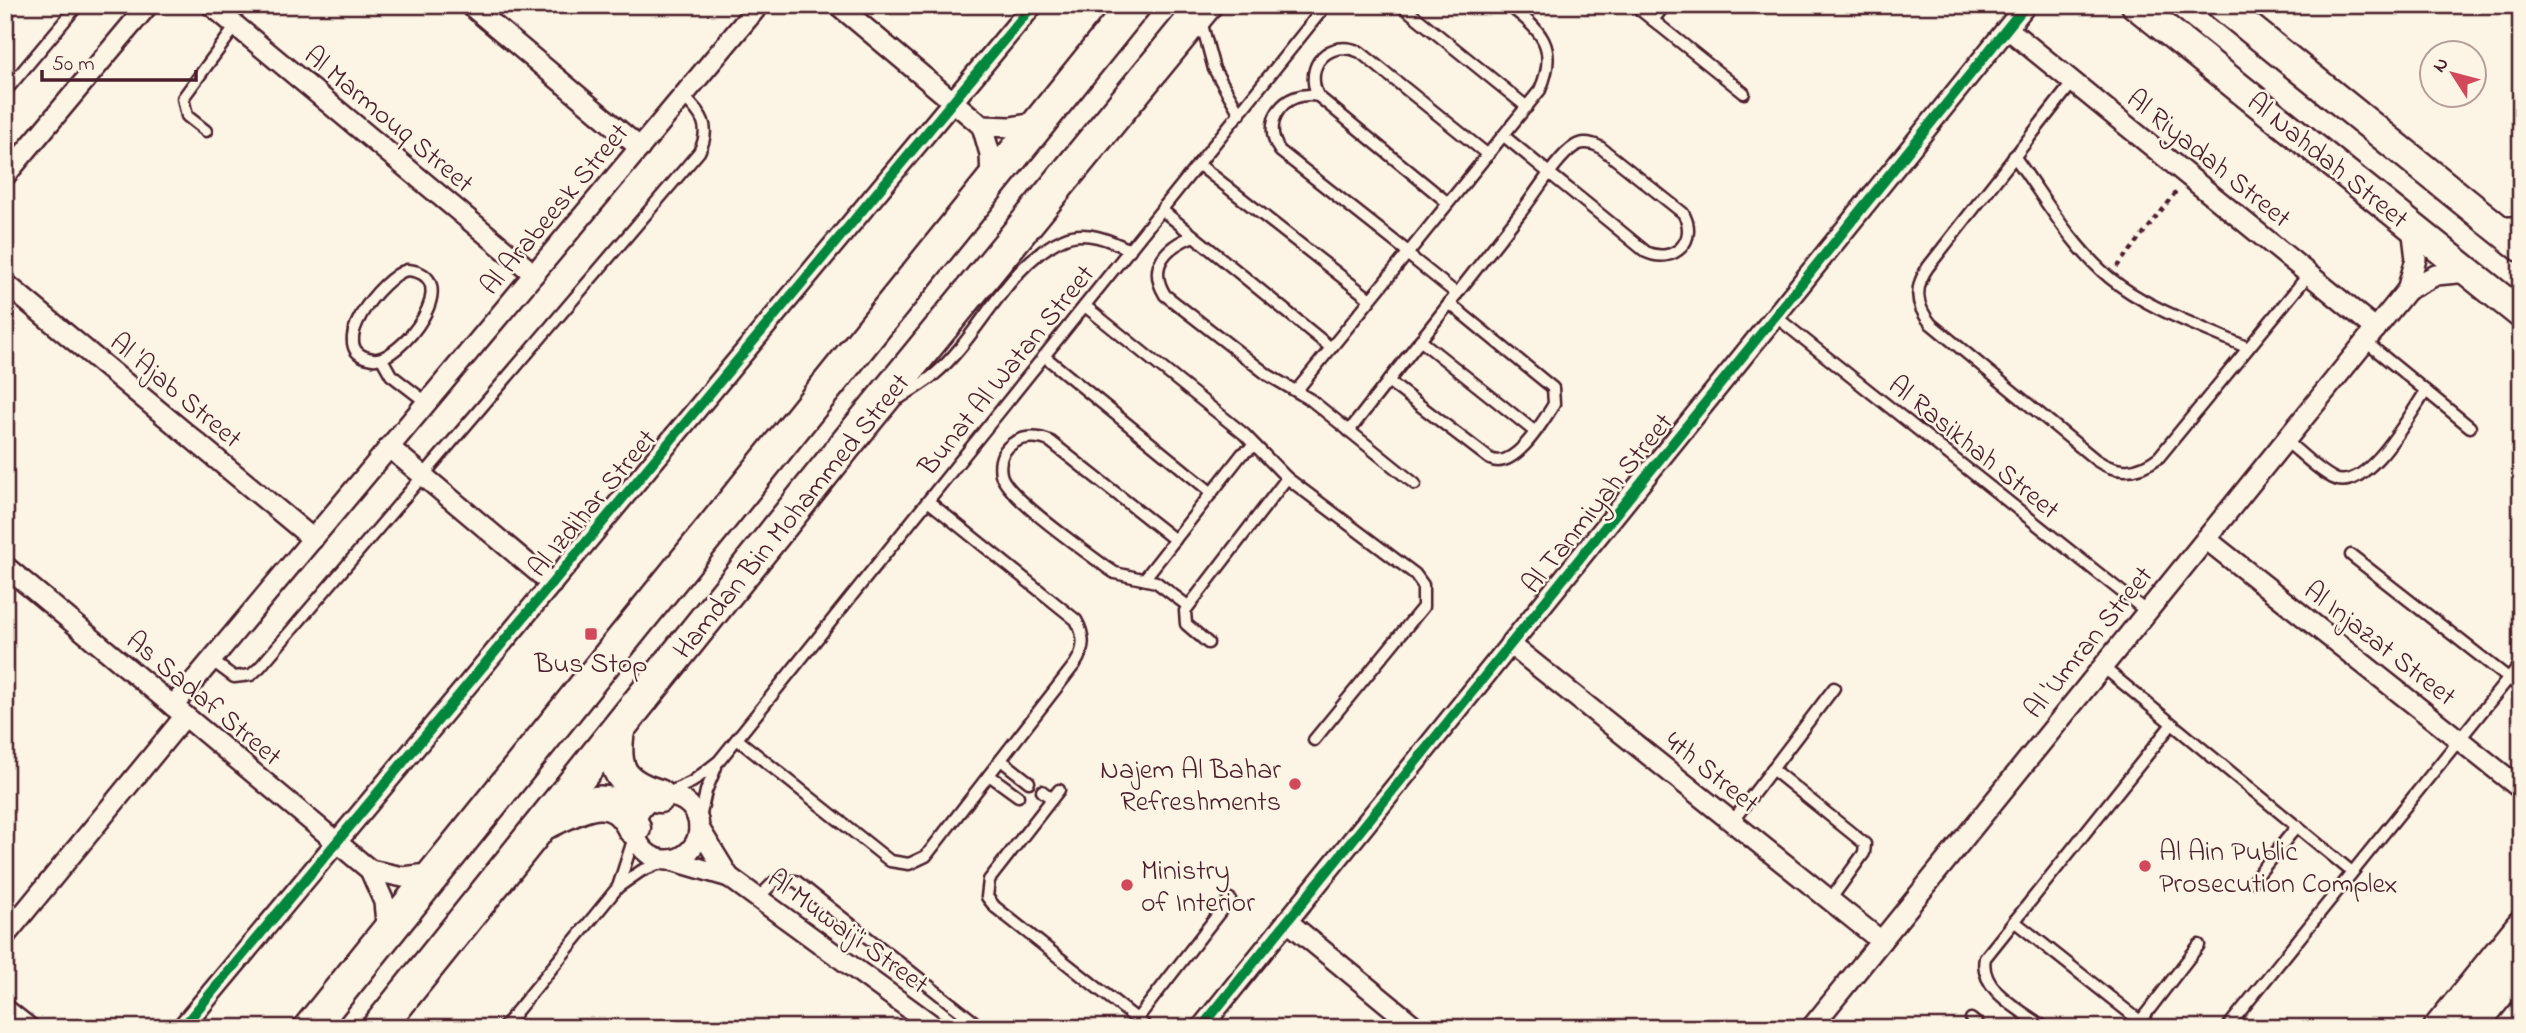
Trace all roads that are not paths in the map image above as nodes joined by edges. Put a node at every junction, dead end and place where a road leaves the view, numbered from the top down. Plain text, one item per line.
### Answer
1 (78, 5) edge
2 (148, 5) edge
3 (211, 5) edge
4 (470, 5) edge
5 (759, 5) edge
6 (838, 5) edge
7 (1033, 5) edge
8 (1134, 5) edge
9 (1326, 5) edge
10 (1401, 5) edge
11 (1508, 5) edge
12 (1634, 5) edge
13 (1665, 5) edge
14 (2026, 5) edge
15 (2136, 5) edge
16 (2221, 5) edge
17 (1203, 7) edge
18 (1653, 20) junction
19 (236, 26) junction
20 (2008, 29) junction
21 (2073, 82) junction
22 (5, 92) edge
23 (1744, 93) dead end
24 (683, 96) junction
25 (1318, 96) junction
26 (953, 102) junction
27 (1527, 107) junction
28 (1240, 114) junction
29 (1040, 122) junction
30 (982, 126) junction
31 (206, 131) dead end
32 (1504, 136) junction
33 (639, 148) junction
34 (1488, 155) junction
35 (2014, 156) junction
36 (1198, 164) junction
37 (1551, 174) junction
38 (5, 176) edge
39 (991, 183) junction
40 (1448, 203) junction
41 (1162, 210) junction
42 (2521, 222) edge
43 (2491, 223) junction
44 (2412, 226) junction
45 (1193, 236) junction
46 (2521, 247) edge
47 (1130, 250) junction
48 (1408, 253) junction
49 (2468, 272) junction
50 (534, 274) junction
51 (2309, 274) junction
52 (5, 283) edge
53 (2407, 290) junction
54 (1457, 294) junction
55 (1370, 299) junction
56 (1449, 303) junction
57 (1084, 306) junction
58 (2521, 314) edge
59 (1775, 316) junction
60 (2371, 335) junction
61 (1420, 340) junction
62 (1331, 347) junction
63 (2248, 348) junction
64 (1044, 356) junction
65 (382, 359) junction
66 (1388, 381) junction
67 (1297, 390) junction
68 (2426, 391) junction
69 (426, 402) junction
70 (864, 422) junction
71 (2470, 427) dead end
72 (1349, 431) junction
73 (1534, 431) junction
74 (2286, 441) junction
75 (1255, 446) junction
76 (389, 447) junction
77 (423, 475) junction
78 (1287, 478) junction
79 (1415, 484) dead end
80 (1212, 493) junction
81 (928, 501) junction
82 (313, 539) junction
83 (2206, 539) junction
84 (1175, 540) junction
85 (2351, 555) dead end
86 (5, 566) edge
87 (1145, 578) junction
88 (552, 584) junction
89 (1188, 606) junction
90 (2147, 612) junction
91 (1208, 643) dead end
92 (1510, 644) junction
93 (211, 660) junction
94 (2521, 663) edge
95 (2103, 667) junction
96 (2508, 678) junction
97 (1834, 688) dead end
98 (2521, 688) edge
99 (179, 711) junction
100 (2172, 724) junction
101 (618, 730) junction
102 (737, 738) junction
103 (1314, 740) dead end
104 (2459, 740) junction
105 (1000, 760) junction
106 (719, 761) junction
107 (1772, 769) junction
108 (989, 775) junction
109 (1029, 782) dead end
110 (2521, 789) edge
111 (1059, 790) dead end
112 (1042, 791) dead end
113 (660, 796) junction
114 (1018, 796) dead end
115 (1052, 799) junction
116 (1030, 806) dead end
117 (1040, 814) junction
118 (1732, 822) junction
119 (541, 825) junction
120 (699, 825) junction
121 (2297, 826) junction
122 (635, 831) junction
123 (337, 843) junction
124 (669, 860) junction
125 (370, 870) junction
126 (2352, 872) junction
127 (436, 873) junction
128 (730, 877) junction
129 (2253, 881) dead end
130 (618, 887) junction
131 (758, 898) junction
132 (1230, 899) dead end
133 (1830, 900) junction
134 (2014, 920) junction
135 (1287, 921) junction
136 (2521, 925) edge
137 (5, 936) edge
138 (387, 937) junction
139 (1881, 941) junction
140 (2199, 945) dead end
141 (2521, 967) edge
142 (5, 1009) edge
143 (1971, 1018) dead end
144 (1137, 1019) junction
145 (2138, 1024) edge
146 (29, 1028) edge
147 (182, 1028) edge
148 (310, 1028) edge
149 (378, 1028) edge
150 (503, 1028) edge
151 (936, 1028) edge
152 (982, 1028) edge
153 (1148, 1028) edge
154 (1201, 1028) edge
155 (1417, 1028) edge
156 (1811, 1028) edge
157 (1982, 1028) edge
158 (2045, 1028) edge
159 (2227, 1028) edge
160 (2438, 1028) edge
161 (2472, 1028) edge

1 - 22 lane
2 - 38 street
3 - 19 street, Al Marmouq Street
4 - 33 street
5 - 24 street, Al Arabeesk Street
6 - 26 street
7 - 26 street, Al Izdihar Street
8 - 29 main road, Hamdan Bin Mohammed Street
9 - 28 lane, Bunat Al Watan Street
10 - 27 lane
11 - 27 lane
12 - 18 lane
13 - 18 lane
14 - 20 street, Al Tanmiyah Street
15 - 44 street, Al Nahdah Street
16 - 43 street, Al Nahdah Street
17 - 28 lane
17 - 70 main road, Hamdan Bin Mohammed Street
18 - 23 lane
19 - 31 lane
19 - 50 street, Al Marmouq Street
20 - 21 street, Al Riyadah Street
20 - 59 street, Al Tanmiyah Street
21 - 35 lane
21 - 51 street, Al Riyadah Street
24 - 33 street, Al Arabeesk Street
24 - 77 lane
25 - 34 lane
25 - 40 lane
25 - 48 lane
26 - 30 street
26 - 88 street, Al Izdihar Street
27 - 32 lane
28 - 36 lane, Bunat Al Watan Street
29 - 30 street
29 - 39 main road, Hamdan Bin Mohammed Street
30 - 39 street
32 - 34 lane
32 - 37 lane
33 - 50 street, Al Arabeesk Street
34 - 40 lane
35 - 63 lane
35 - 63 lane
36 - 41 lane, Bunat Al Watan Street
36 - 55 lane
37 - 37 lane
37 - 54 lane
39 - 127 main road, Hamdan Bin Mohammed Street
40 - 48 lane
41 - 45 lane
41 - 47 lane, Bunat Al Watan Street
42 - 43 lane
43 - 46 street, Al Nahdah Street
44 - 49 street, Al Nahdah Street
44 - 53 street, Al 'Umran Street
45 - 62 lane
45 - 67 lane
47 - 57 lane, Bunat Al Watan Street
47 - 70 lane
48 - 54 lane
48 - 55 lane
49 - 53 street, Al 'Umran Street
49 - 58 street, Al Nahdah Street
50 - 69 street, Al Arabeesk Street
51 - 60 street, Al Riyadah Street
51 - 63 lane
52 - 82 street, Al 'Ajab Street
53 - 60 street, Al 'Umran Street
54 - 56 lane
55 - 62 lane
56 - 61 lane
56 - 73 lane
57 - 64 lane, Bunat Al Watan Street
57 - 75 lane
59 - 90 lane, Al Rasikhah Street
59 - 92 street, Al Tanmiyah Street
60 - 68 lane
60 - 74 street, Al 'Umran Street
61 - 66 lane
61 - 73 lane
62 - 67 lane
64 - 80 lane
64 - 81 lane, Bunat Al Watan Street
65 - 65 lane
65 - 69 lane
66 - 72 lane
66 - 73 lane
67 - 72 lane
68 - 71 lane
68 - 74 lane
69 - 76 street, Al Arabeesk Street
70 - 101 main road, Hamdan Bin Mohammed Street
72 - 79 lane
74 - 83 street, Al 'Umran Street
75 - 78 lane
75 - 80 lane
76 - 77 street
76 - 82 street, Al Arabeesk Street
77 - 88 street
77 - 93 lane
78 - 89 lane
78 - 103 lane
80 - 84 lane
81 - 102 lane, Bunat Al Watan Street
81 - 105 lane
82 - 93 street, Al Arabeesk Street
83 - 90 street, Al 'Umran Street
83 - 104 street, Al Injazat Street
84 - 87 lane
84 - 87 lane
85 - 96 lane
86 - 99 street, As Sadaf Street
87 - 89 lane
88 - 123 street, Al Izdihar Street
89 - 91 lane
90 - 95 street, Al 'Umran Street
92 - 118 street, 4th Street
92 - 135 street, Al Tanmiyah Street
93 - 99 street, Al Arabeesk Street
94 - 96 lane
95 - 100 lane
95 - 139 street, Al 'Umran Street
96 - 98 lane
96 - 104 lane
97 - 107 lane
99 - 123 street, As Sadaf Street
99 - 137 street, Al Arabeesk Street
100 - 121 lane
100 - 134 lane
101 - 113 main road
101 - 119 main road, Hamdan Bin Mohammed Street
102 - 106 lane, Bunat Al Watan Street
102 - 108 lane
104 - 110 street, Al Injazat Street
104 - 126 lane
105 - 108 lane
105 - 109 lane
106 - 113 lane, Bunat Al Watan Street
106 - 120 lane, Bunat Al Watan Street
107 - 118 lane
107 - 133 lane
108 - 114 lane
111 - 115 lane
112 - 115 lane
113 - 120 street
113 - 122 street
115 - 117 lane
116 - 117 lane
117 - 144 lane
118 - 133 street, 4th Street
119 - 122 main road
119 - 149 main road, Hamdan Bin Mohammed Street
120 - 124 street
120 - 128 street, Al Muwaij'i Street
121 - 126 lane
121 - 129 lane
122 - 124 street
122 - 130 lane
123 - 125 street, As Sadaf Street
123 - 147 street, Al Izdihar Street
124 - 128 street, Al Muwaij'i Street
124 - 130 lane
125 - 127 street, As Sadaf Street
125 - 138 street, As Sadaf Street
126 - 159 lane
127 - 138 main road, Hamdan Bin Mohammed Street
128 - 131 street, Al Muwaij'i Street
130 - 150 lane
131 - 151 street, Al Muwaij'i Street
131 - 152 lane
132 - 144 lane
133 - 139 street, 4th Street
134 - 145 lane
134 - 158 lane
135 - 154 street, Al Tanmiyah Street
135 - 155 street
136 - 160 street
138 - 148 main road, Hamdan Bin Mohammed Street
139 - 156 street, Al 'Umran Street
140 - 145 lane
141 - 161 street
142 - 146 street
143 - 157 lane
144 - 153 lane

